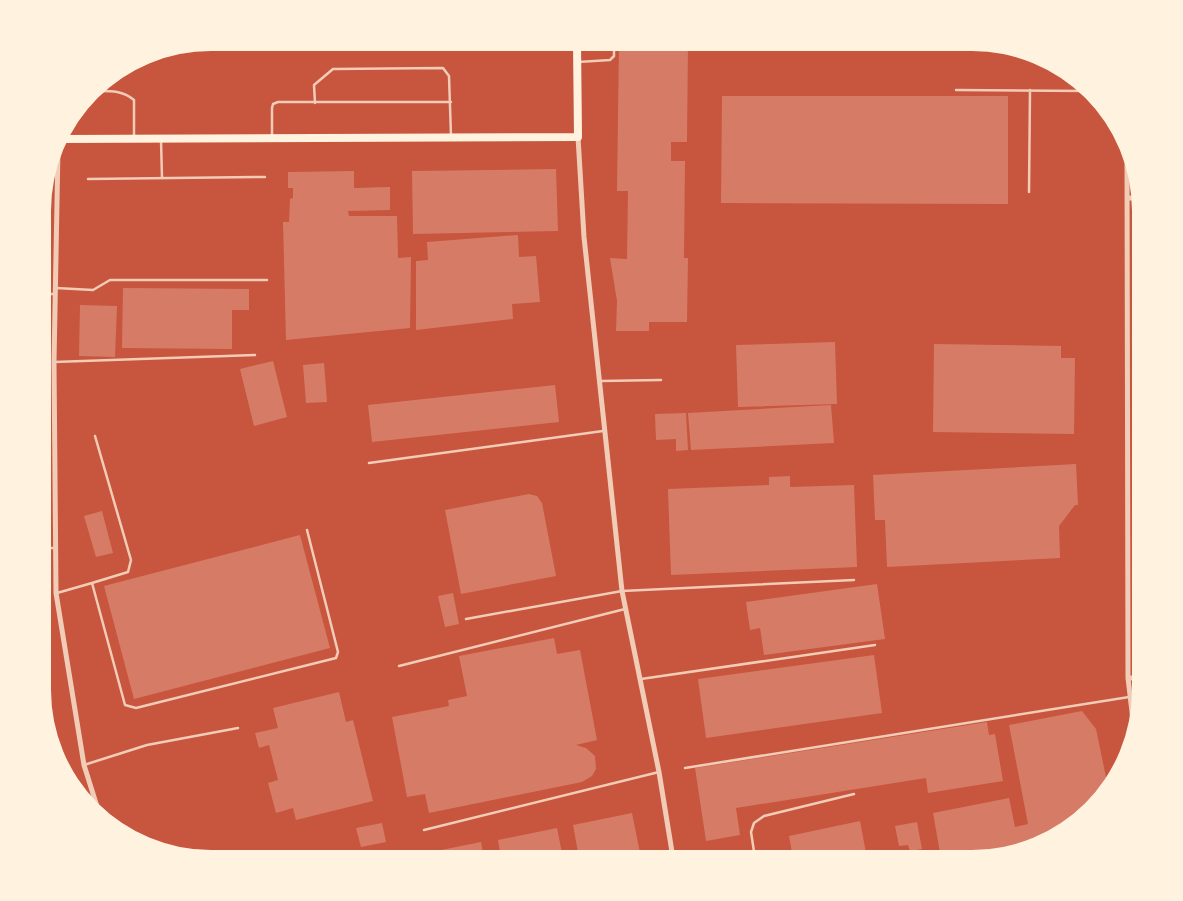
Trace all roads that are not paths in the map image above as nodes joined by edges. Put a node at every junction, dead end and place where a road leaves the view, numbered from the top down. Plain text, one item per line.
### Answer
1 (577, 51) edge
2 (614, 52) edge
3 (577, 62) junction
4 (956, 90) dead end
5 (1030, 90) junction
6 (106, 91) edge
7 (1077, 91) edge
8 (451, 102) junction
9 (315, 103) junction
10 (451, 137) junction
11 (578, 137) junction
12 (272, 138) junction
13 (69, 139) edge
14 (134, 139) junction
15 (161, 139) junction
16 (58, 168) edge
17 (1127, 173) edge
18 (265, 177) dead end
19 (88, 178) dead end
20 (162, 178) junction
21 (1030, 192) dead end
22 (1127, 198) junction
23 (1131, 198) edge
24 (267, 280) dead end
25 (55, 291) junction
26 (51, 292) edge
27 (255, 355) dead end
28 (54, 362) junction
29 (661, 380) dead end
30 (598, 382) junction
31 (603, 431) junction
32 (95, 436) dead end
33 (369, 463) dead end
34 (307, 530) dead end
35 (54, 548) joint
36 (854, 580) dead end
37 (92, 583) junction
38 (622, 591) junction
39 (56, 593) junction
40 (625, 609) junction
41 (466, 619) dead end
42 (875, 646) dead end
43 (399, 666) dead end
44 (1128, 678) junction
45 (1131, 678) edge
46 (639, 679) junction
47 (1129, 697) junction
48 (1130, 706) edge
49 (238, 728) dead end
50 (84, 765) junction
51 (685, 768) dead end
52 (658, 772) junction
53 (854, 794) dead end
54 (95, 799) edge
55 (424, 830) dead end
56 (672, 850) edge
57 (754, 850) edge

1 - 3 main road
2 - 3 lane
3 - 11 main road
4 - 5 lane
5 - 7 lane
5 - 21 lane
6 - 14 lane
8 - 9 lane
8 - 9 lane
8 - 10 lane
9 - 12 lane
10 - 11 main road
10 - 12 main road
11 - 30 street
12 - 15 main road
13 - 14 main road
14 - 15 main road
15 - 20 lane
16 - 25 street
17 - 22 street
18 - 20 lane
19 - 20 lane
22 - 23 street
22 - 44 street
24 - 25 lane
25 - 26 lane
25 - 28 street
27 - 28 lane
28 - 35 street
29 - 30 lane
30 - 31 street
31 - 33 lane
31 - 38 street
32 - 37 lane
34 - 37 lane
35 - 39 street
36 - 38 lane
37 - 39 lane
38 - 40 street
38 - 41 lane
39 - 50 street
40 - 43 lane
40 - 46 street
42 - 46 lane
44 - 45 street
44 - 47 street
46 - 52 street
47 - 48 street
47 - 51 lane
49 - 50 lane
50 - 54 street
52 - 55 lane
52 - 56 street
53 - 57 lane

